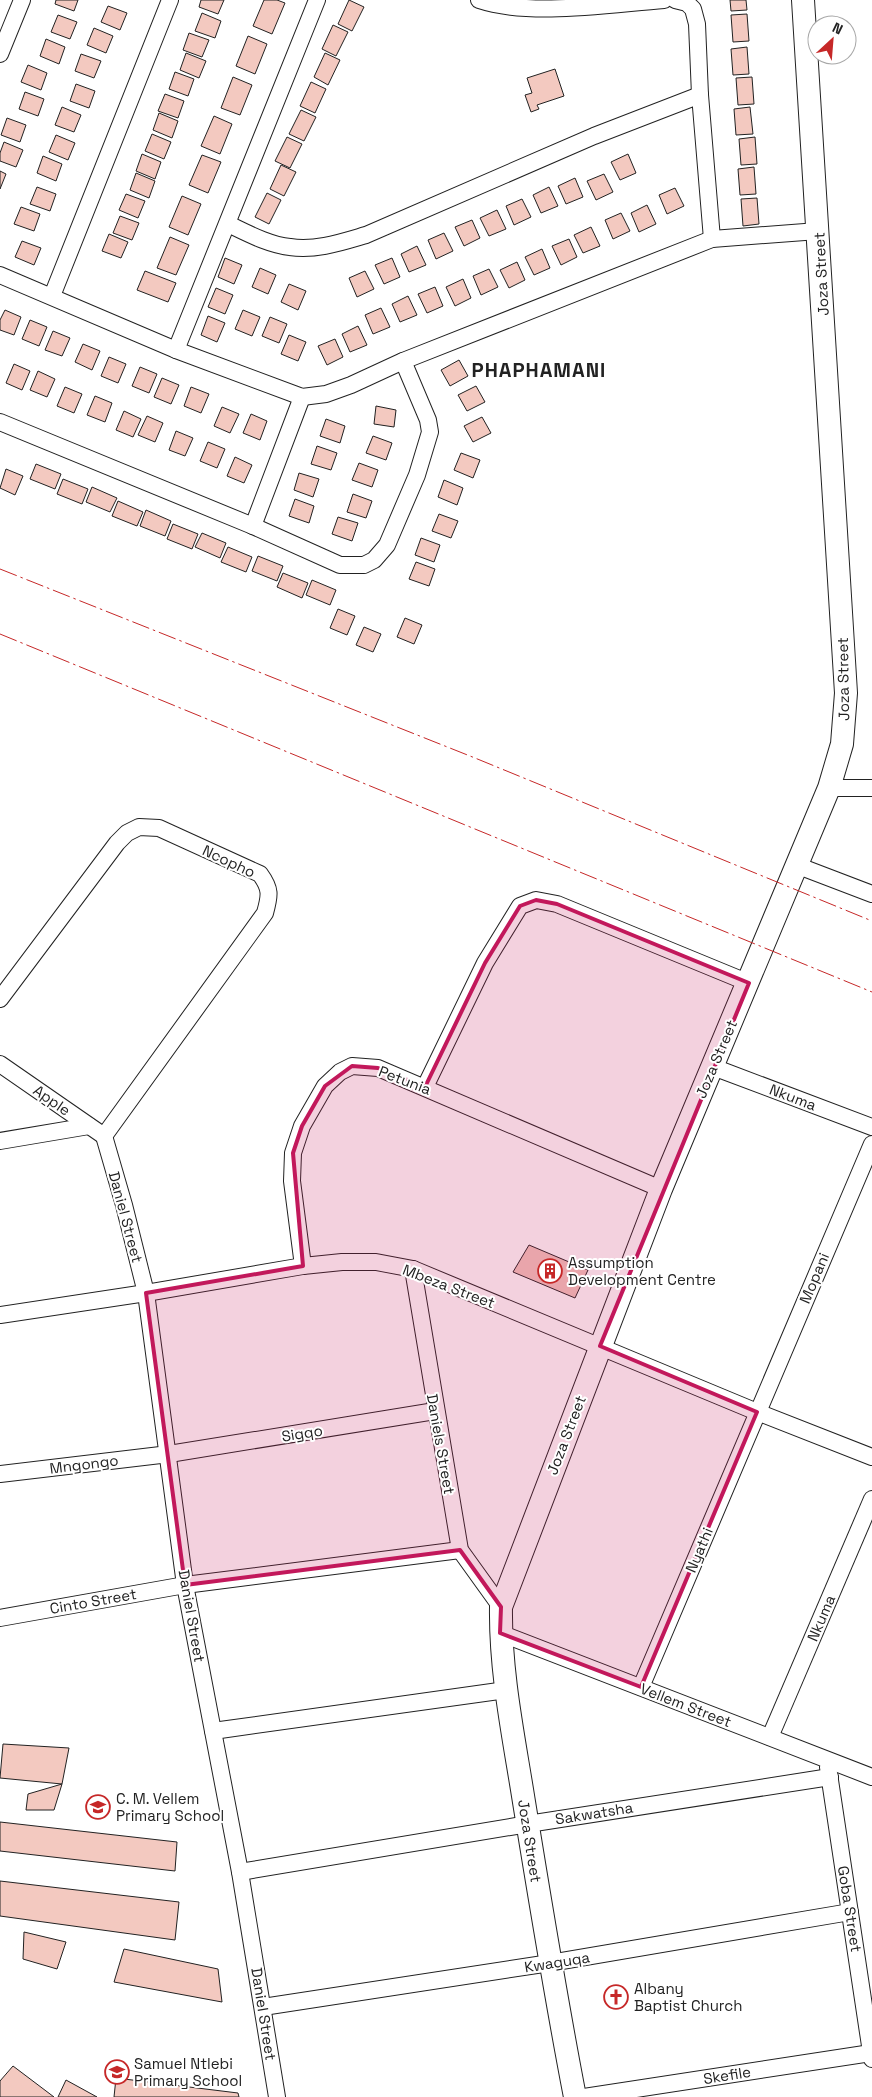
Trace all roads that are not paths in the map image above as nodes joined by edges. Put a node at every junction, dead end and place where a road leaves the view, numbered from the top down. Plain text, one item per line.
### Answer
1 (22, 0) edge
2 (170, 0) edge
3 (317, 0) edge
4 (479, 0) edge
5 (664, 0) edge
6 (675, 0) edge
7 (803, 0) edge
8 (0, 54) edge
9 (700, 95) junction
10 (228, 224) junction
11 (818, 231) junction
12 (712, 239) junction
13 (0, 275) edge
14 (52, 296) junction
15 (176, 350) junction
16 (403, 361) junction
17 (302, 397) junction
18 (0, 422) edge
19 (254, 526) junction
20 (829, 788) junction
21 (872, 788) edge
22 (796, 865) junction
23 (872, 894) edge
24 (748, 983) junction
25 (0, 999) edge
26 (0, 1064) edge
27 (713, 1067) junction
28 (425, 1087) junction
29 (89, 1126) junction
30 (872, 1127) edge
31 (104, 1136) junction
32 (0, 1141) edge
33 (872, 1144) edge
34 (661, 1189) junction
35 (303, 1266) junction
36 (413, 1269) junction
37 (146, 1293) junction
38 (0, 1315) edge
39 (600, 1346) junction
40 (435, 1411) junction
41 (757, 1412) junction
42 (169, 1454) junction
43 (872, 1457) edge
44 (0, 1474) edge
45 (872, 1499) edge
46 (460, 1550) junction
47 (185, 1585) junction
48 (501, 1607) junction
49 (0, 1618) edge
50 (500, 1633) junction
51 (641, 1687) junction
52 (506, 1690) junction
53 (213, 1731) junction
54 (770, 1737) junction
55 (826, 1759) junction
56 (830, 1777) junction
57 (872, 1777) edge
58 (528, 1824) junction
59 (240, 1872) junction
60 (850, 1912) junction
61 (550, 1963) junction
62 (263, 2007) junction
63 (872, 2056) edge
64 (277, 2097) edge
65 (575, 2097) edge
66 (584, 2097) edge

1 - 8 street
2 - 14 street
3 - 10 street
4 - 5 street
6 - 9 street
7 - 11 street, Joza Street
9 - 10 street
9 - 12 street
10 - 15 street
11 - 12 street
11 - 20 street, Joza Street
12 - 16 street
13 - 14 street
14 - 15 street
15 - 17 street
16 - 17 street
16 - 19 street
17 - 19 street
18 - 19 street
20 - 21 street
20 - 22 street, Joza Street
22 - 23 street
22 - 24 street, Joza Street
24 - 27 street, Joza Street
24 - 28 street
25 - 31 street, Ncopho
26 - 29 street, Apple
27 - 30 street, Nkuma
27 - 34 street, Joza Street
28 - 34 street, Petunia
28 - 35 street, Petunia
29 - 31 street, Apple
29 - 32 street
31 - 37 street, Daniel Street
33 - 41 street, Mopani
34 - 39 street, Joza Street
35 - 36 street, Mbeza Street
35 - 37 street, Mbeza Street
36 - 39 street, Mbeza Street
36 - 40 street, Daniels Street
37 - 38 street, Mbeza Street
37 - 42 street, Daniel Street
39 - 41 street, Mbeza Street
39 - 48 street, Joza Street
40 - 42 street, Sigqo
40 - 46 street, Daniels Street
41 - 43 street, Mbeza Street
41 - 51 street, Nyathi
42 - 44 street, Mngongo
42 - 47 street, Daniel Street
45 - 54 street, Nkuma
46 - 47 street, Cinto Street
46 - 48 street, Daniels Street
47 - 49 street, Cinto Street
47 - 53 street, Daniel Street
48 - 50 street, Joza Street
50 - 51 street, Vellem Street
50 - 52 street, Joza Street
51 - 54 street, Vellem Street
52 - 53 street
52 - 58 street, Joza Street
53 - 59 street, Daniel Street
54 - 55 street, Vellem Street
55 - 56 street, Goba Street
55 - 57 street, Vellem Street
56 - 58 street, Sakwatsha
56 - 60 street, Goba Street
58 - 59 street, Sakwatsha
58 - 61 street, Joza Street
59 - 62 street, Daniel Street
60 - 61 street, Kwaguqa
60 - 63 street, Goba Street
61 - 62 street, Kwaguqa
61 - 65 street, Joza Street
62 - 64 street, Daniel Street
63 - 66 street, Skefile

